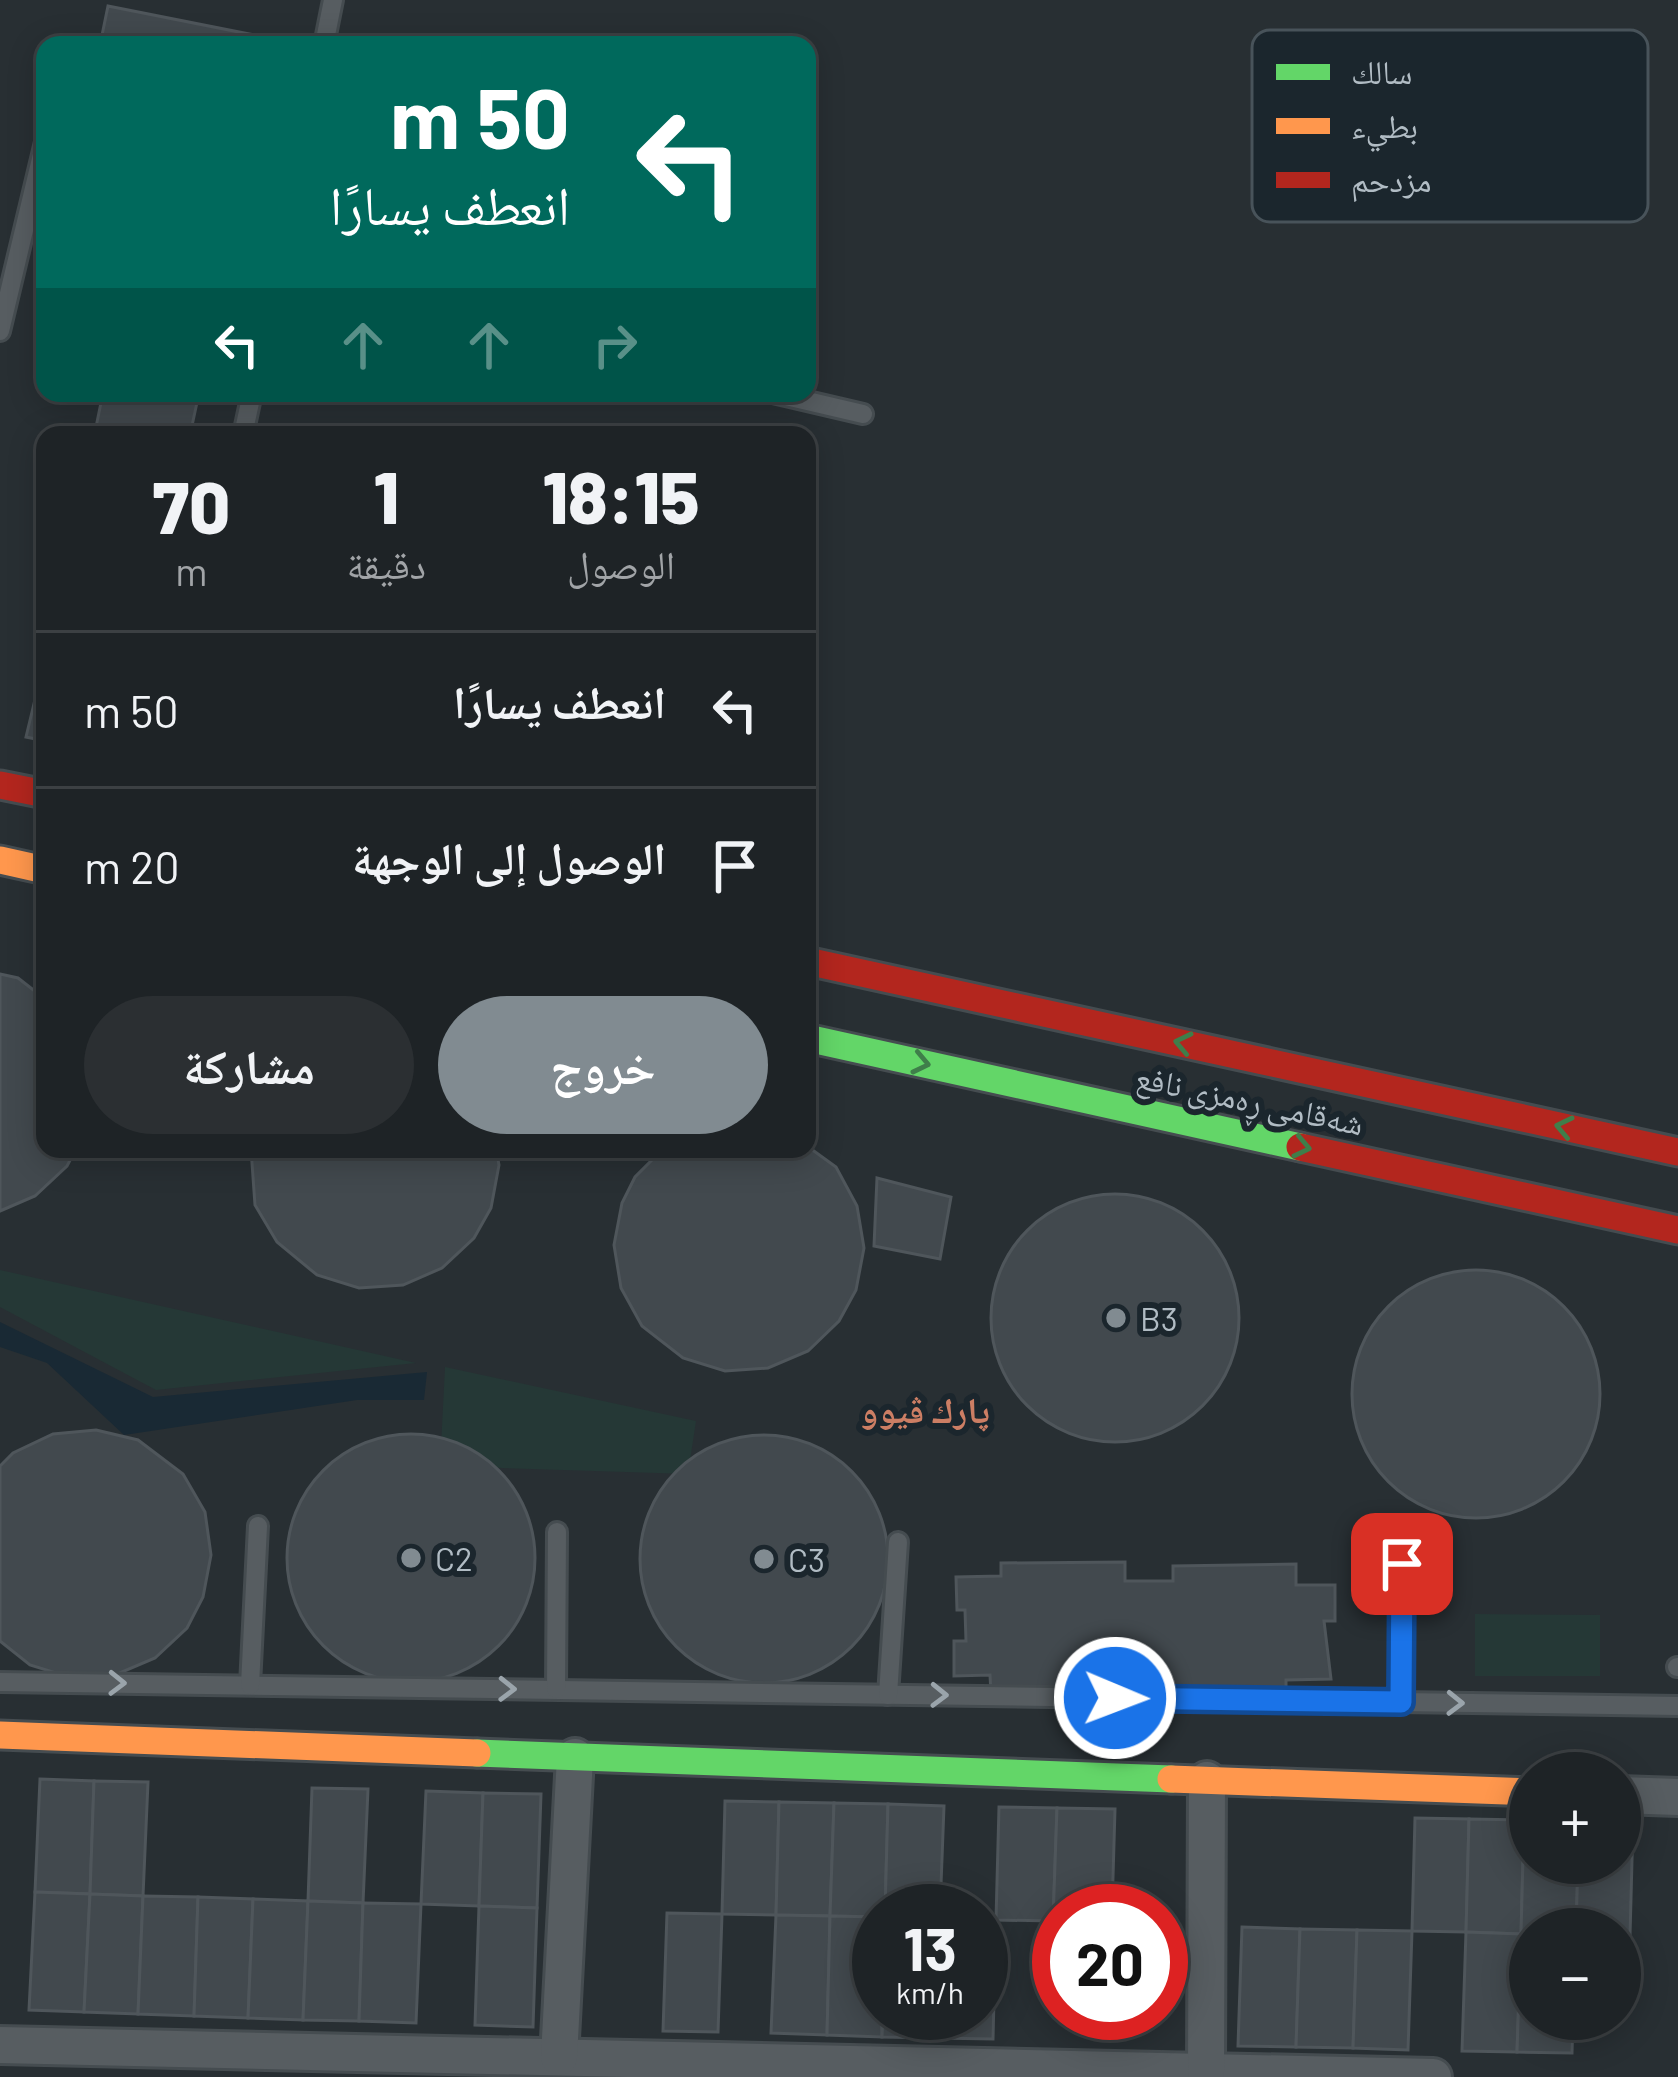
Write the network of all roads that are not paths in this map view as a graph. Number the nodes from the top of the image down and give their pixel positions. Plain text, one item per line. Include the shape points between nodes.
1 (333, 0) edge
2 (326, 36) edge
3 (36, 180) edge
4 (0, 332) edge
5 (812, 402) edge
6 (863, 414) dead end
7 (0, 784) edge
8 (36, 792) edge
9 (0, 860) edge
10 (36, 868) edge
11 (816, 963) edge
12 (816, 1040) edge
13 (1678, 1152) edge
14 (1673, 1228) edge
15 (258, 1526) dead end
16 (557, 1532) dead end
17 (898, 1542) dead end
18 (1402, 1564) dead end
19 (0, 1682) edge
20 (250, 1685) junction
21 (556, 1689) junction
22 (888, 1695) junction
23 (1401, 1702) junction
24 (1678, 1706) edge
25 (0, 1735) edge
26 (575, 1757) junction
27 (1207, 1780) junction
28 (1509, 1791) edge
29 (1641, 1796) edge
30 (1678, 1797) edge
31 (0, 2045) edge
32 (360, 2053) junction
33 (559, 2057) junction
34 (830, 2070) edge
35 (900, 2071) edge
36 (1206, 2072) junction
37 (1351, 2076) edge
38 (327, 2077) edge
39 (1433, 2077) edge

1 - 2 lane
3 - 4 lane
5 - 6 lane
7 - 8 main road
9 - 10 main road
13 -> 11 main road, شەقامی ڕەمزی نافع
12 -> 14 main road, شەقامی ڕەمزی نافع
15 - 20 lane
16 - 21 lane
17 - 22 lane
18 - 23 lane
19 -> 20 lane
20 -> 21 lane
21 - 22 lane
22 -> 23 lane
23 -> 24 lane
25 - 26 main road
26 - 27 main road
26 - 33 street
27 - 28 main road
27 - 36 street
29 - 30 street
31 - 32 street
32 - 33 street
32 - 38 street
33 - 34 street
34 - 35 street
35 - 36 street
36 - 37 street
37 - 39 street

